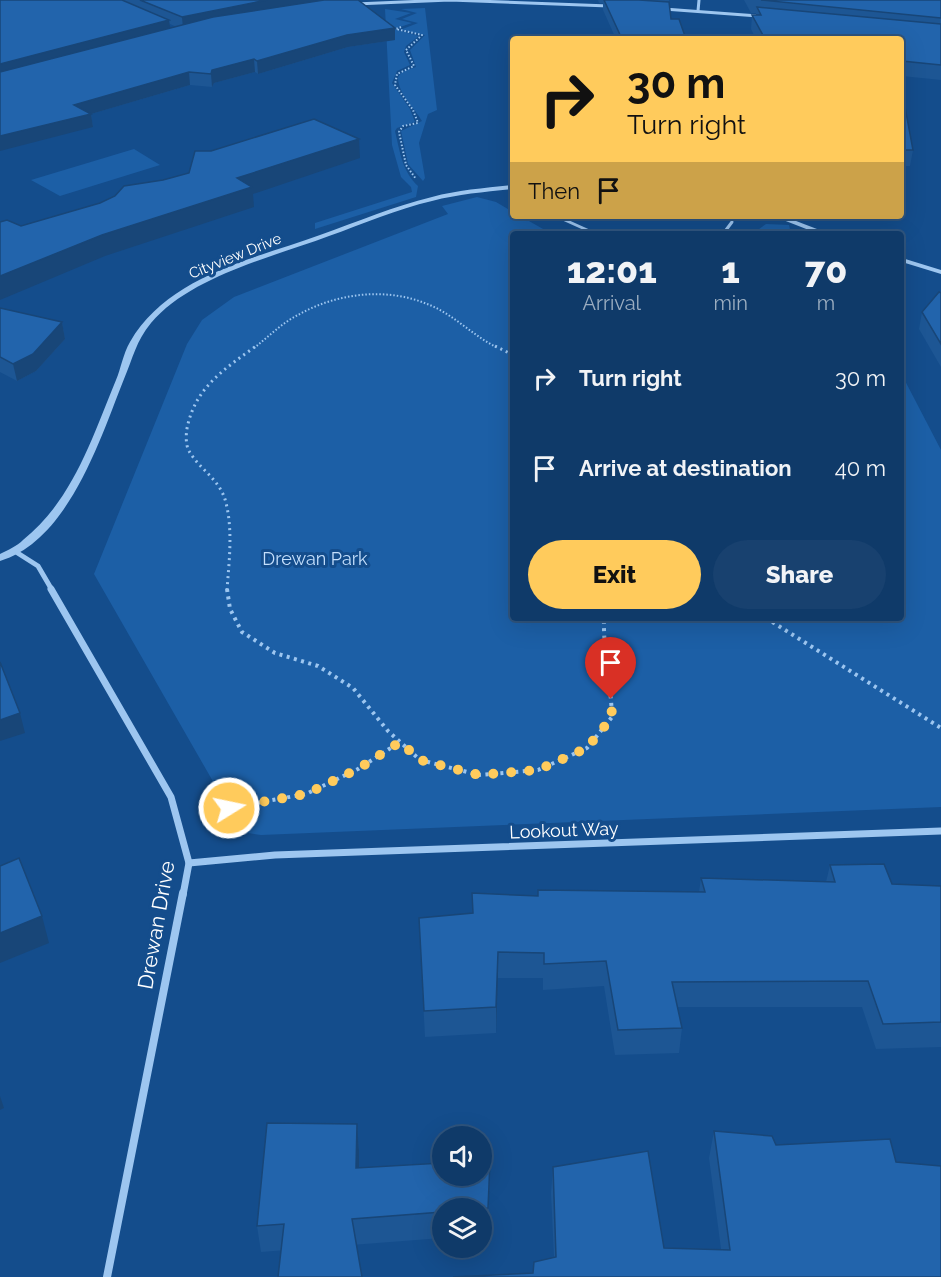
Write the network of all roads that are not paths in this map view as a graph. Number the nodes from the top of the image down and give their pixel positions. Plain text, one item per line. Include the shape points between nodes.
1 (699, 0) edge
2 (346, 5) edge
3 (620, 7) edge
4 (653, 9) edge
5 (698, 11) junction
6 (764, 16) edge
7 (510, 187) edge
8 (563, 219) edge
9 (784, 219) edge
10 (732, 222) dead end
11 (589, 231) edge
12 (725, 231) edge
13 (817, 231) edge
14 (904, 261) edge
15 (941, 272) edge
16 (16, 552) junction
17 (0, 558) edge
18 (941, 831) edge
19 (189, 863) junction
20 (107, 1277) edge

1 - 5 street
2 - 3 street via 450,0
4 - 5 street
5 - 6 street
7 - 16 street, Cityview Drive via 425,201 184,292 154,315 134,341 75,487 54,516
8 - 11 lane
9 - 13 street
10 - 12 lane
14 - 15 street
16 - 17 street, Cityview Drive
16 - 19 street, Drewan Drive via 38,566 171,797
18 - 19 street, Lookout Way via 275,855
19 - 20 street, Drewan Drive

